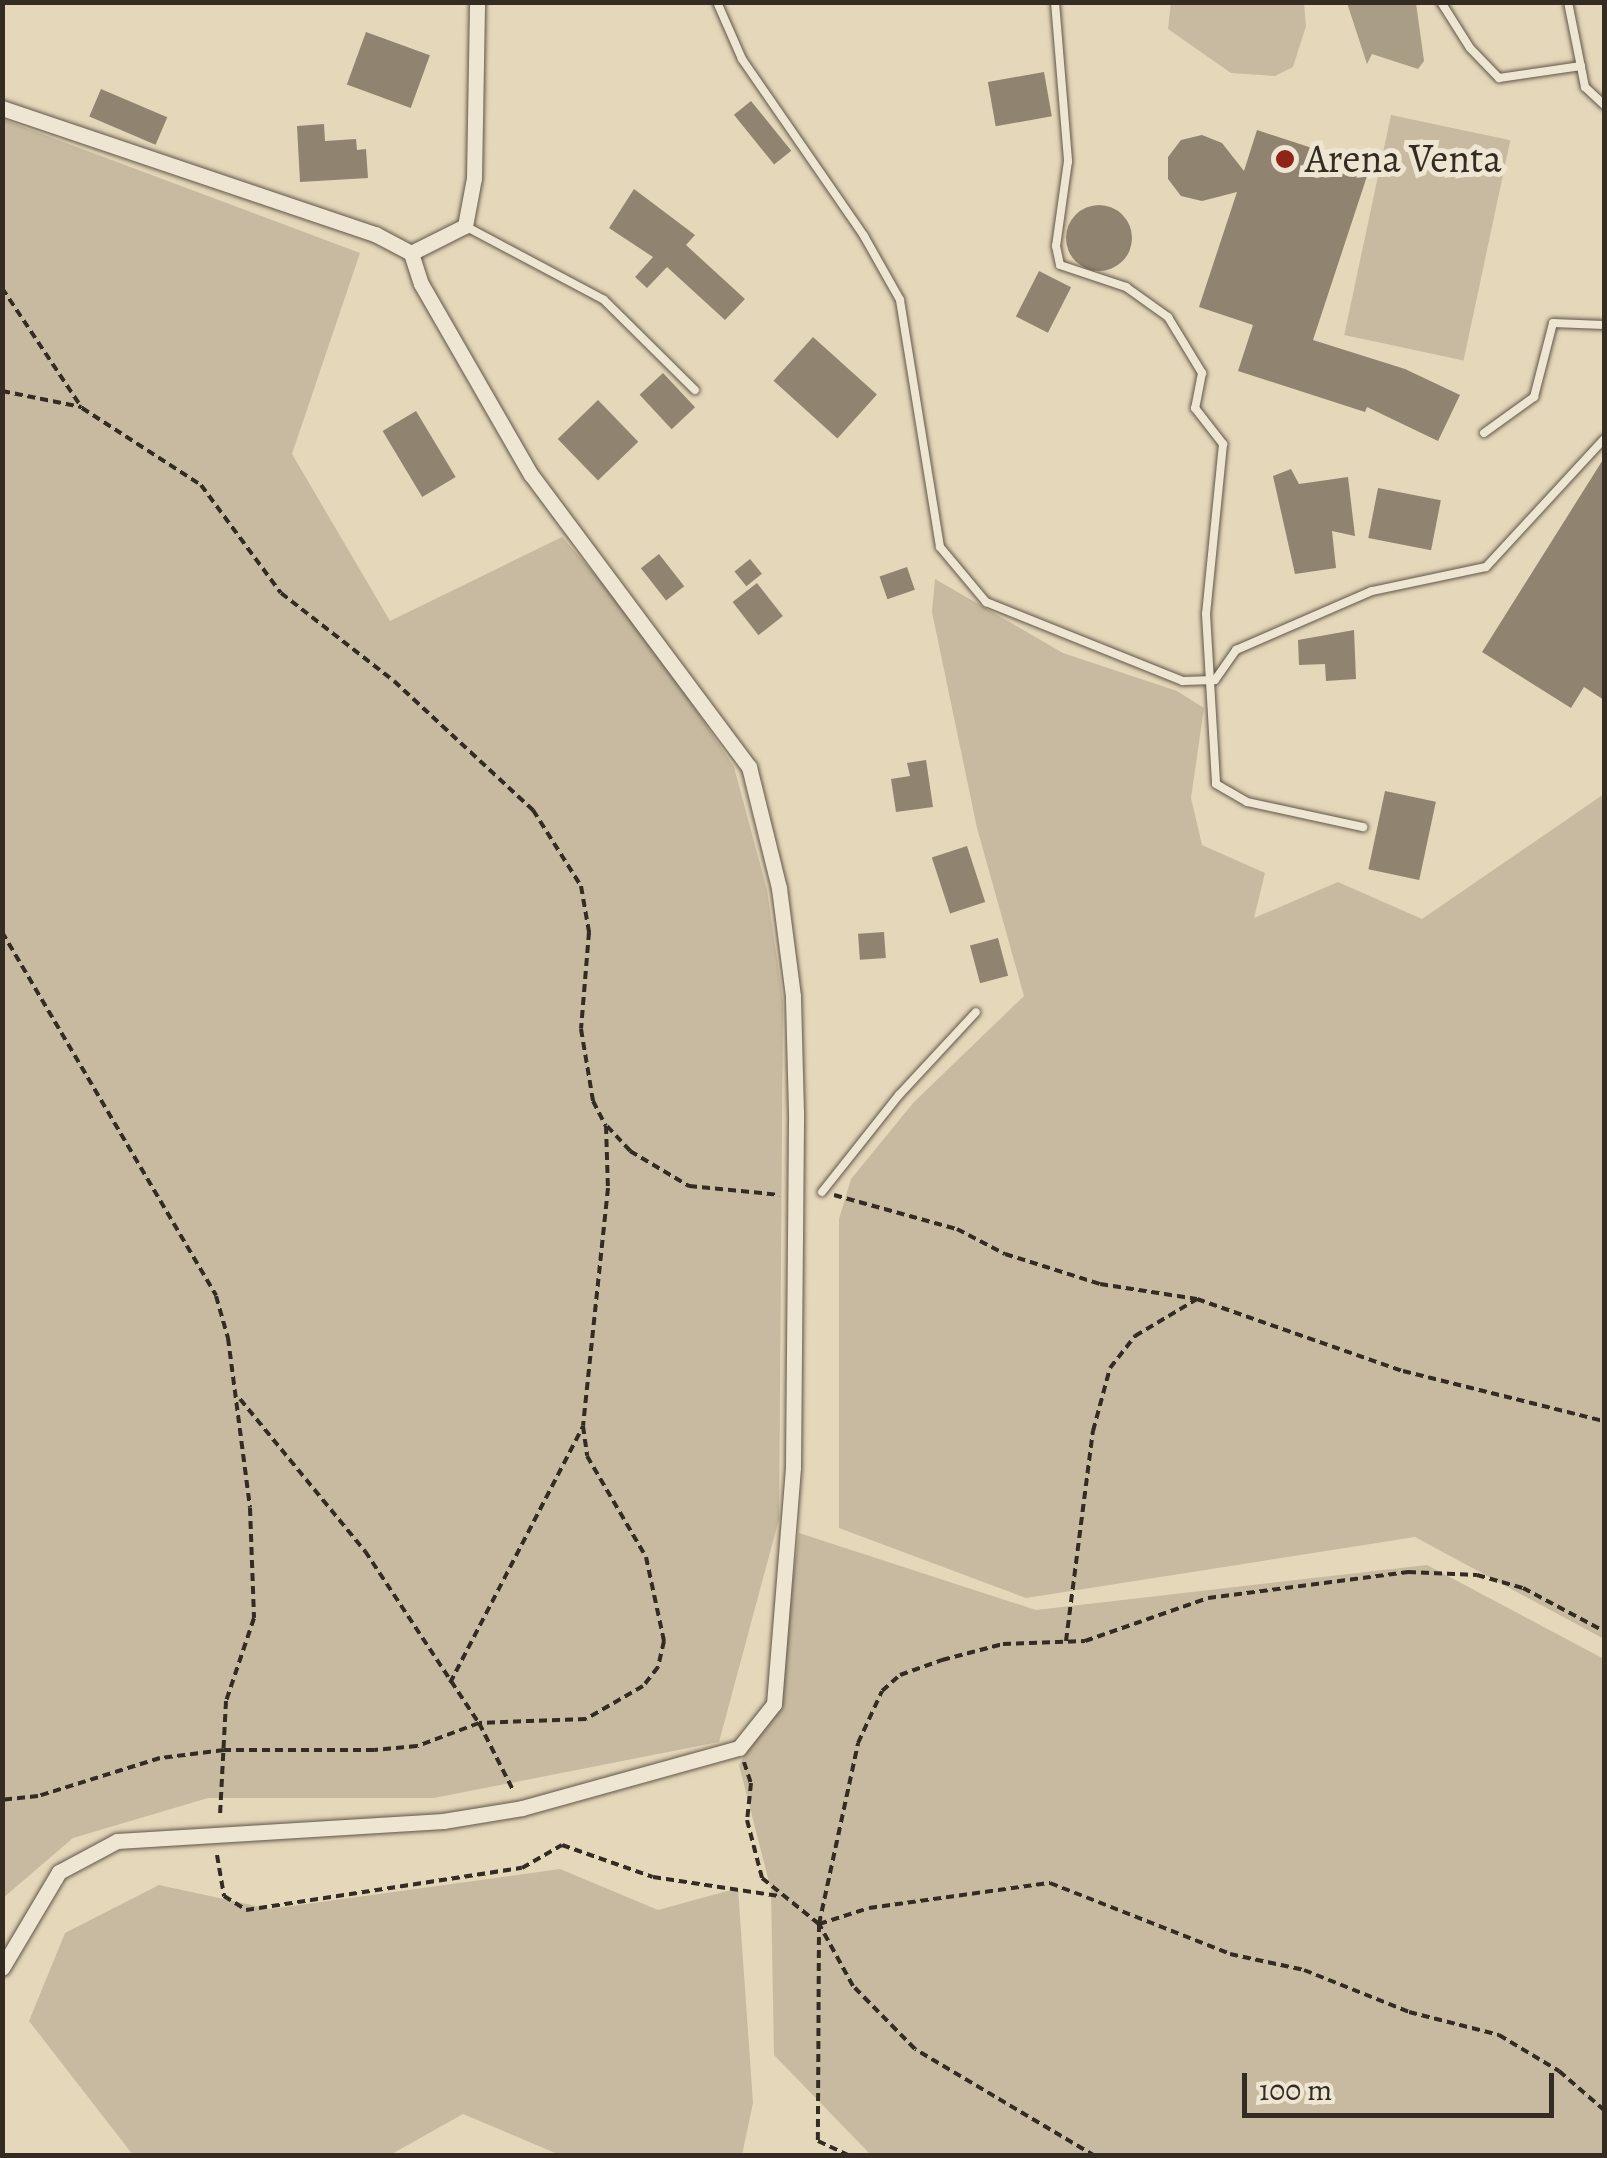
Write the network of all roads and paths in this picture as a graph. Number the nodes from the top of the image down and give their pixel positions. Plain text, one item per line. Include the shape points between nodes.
1 (477, 2) edge
2 (716, 2) edge
3 (1055, 2) edge
4 (1441, 2) edge
5 (1568, 2) edge
6 (1581, 66) junction
7 (1604, 106) edge
8 (2, 108) edge
9 (466, 226) junction
10 (411, 252) junction
11 (2, 288) edge
12 (1604, 324) edge
13 (695, 390) dead end
14 (2, 391) edge
15 (82, 408) junction
16 (1484, 433) dead end
17 (1604, 439) edge
18 (1215, 680) junction
19 (1364, 826) dead end
20 (2, 932) edge
21 (976, 1012) dead end
22 (606, 1126) junction
23 (822, 1192) joint
24 (792, 1194) junction
25 (1197, 1299) junction
26 (240, 1400) junction
27 (1604, 1421) edge
28 (583, 1426) junction
29 (1604, 1631) edge
30 (1066, 1642) junction
31 (450, 1682) junction
32 (479, 1723) junction
33 (739, 1748) junction
34 (224, 1750) junction
35 (2, 1800) edge
36 (522, 1808) junction
37 (218, 1833) junction
38 (778, 1896) junction
39 (819, 1924) junction
40 (2, 1968) edge
41 (1604, 2110) edge
42 (850, 2156) edge
43 (1096, 2156) edge

1 - 9 street via 474,178
2 - 18 lane via 742,59 900,300 940,547 960,577 986,602 1033,624 1183,681
3 - 18 lane via 1068,161 1056,246 1060,265 1126,287 1168,317 1202,373 1195,408 1223,444 1206,614
4 - 6 lane via 1499,78
5 - 6 lane
6 - 7 lane via 1585,87
8 - 10 street via 375,234
9 - 10 street
9 - 13 lane via 604,300
10 - 24 street via 421,284 531,475 749,767 780,888 793,996
11 - 15 path
12 - 16 lane via 1553,324 1534,397
14 - 15 path
15 - 22 path via 200,485 281,594 437,719 557,840 581,886 589,932 581,1030 594,1101
17 - 18 lane via 1486,567 1372,591 1236,650
18 - 19 lane via 1216,784 1247,802
20 - 26 path via 216,1296
21 - 23 lane via 898,1095
22 - 24 path via 630,1150 689,1186 725,1194
22 - 28 path via 608,1188
23 - 25 path via 958,1229 1005,1254 1100,1284
24 - 33 street via 794,1467 784,1647 774,1704
25 - 27 path via 1403,1371
25 - 30 path via 1135,1336 1110,1368 1093,1431
26 - 31 path via 365,1551
26 - 34 path via 254,1618 226,1701
28 - 31 path
28 - 32 path via 587,1456 634,1530 658,1596 664,1641 658,1668 620,1703 586,1719
29 - 30 path via 1523,1588 1477,1575 1408,1572 1208,1598
30 - 39 path via 1003,1644 900,1675 882,1690 858,1744
31 - 32 path
32 - 34 path via 388,1748
32 - 36 path
33 - 36 street
33 - 38 path via 752,1783 751,1844 762,1878
34 - 35 path via 160,1758 38,1796
34 - 37 path
36 - 37 street via 443,1821
37 - 38 path via 224,1896 246,1910 522,1868 562,1845 653,1877
37 - 40 street via 118,1841 59,1872
38 - 39 path
39 - 41 path via 869,1908 1050,1883 1230,1954 1304,1970 1409,2012 1498,2035 1559,2070
39 - 42 path via 818,2141
39 - 43 path via 853,1986 915,2048

